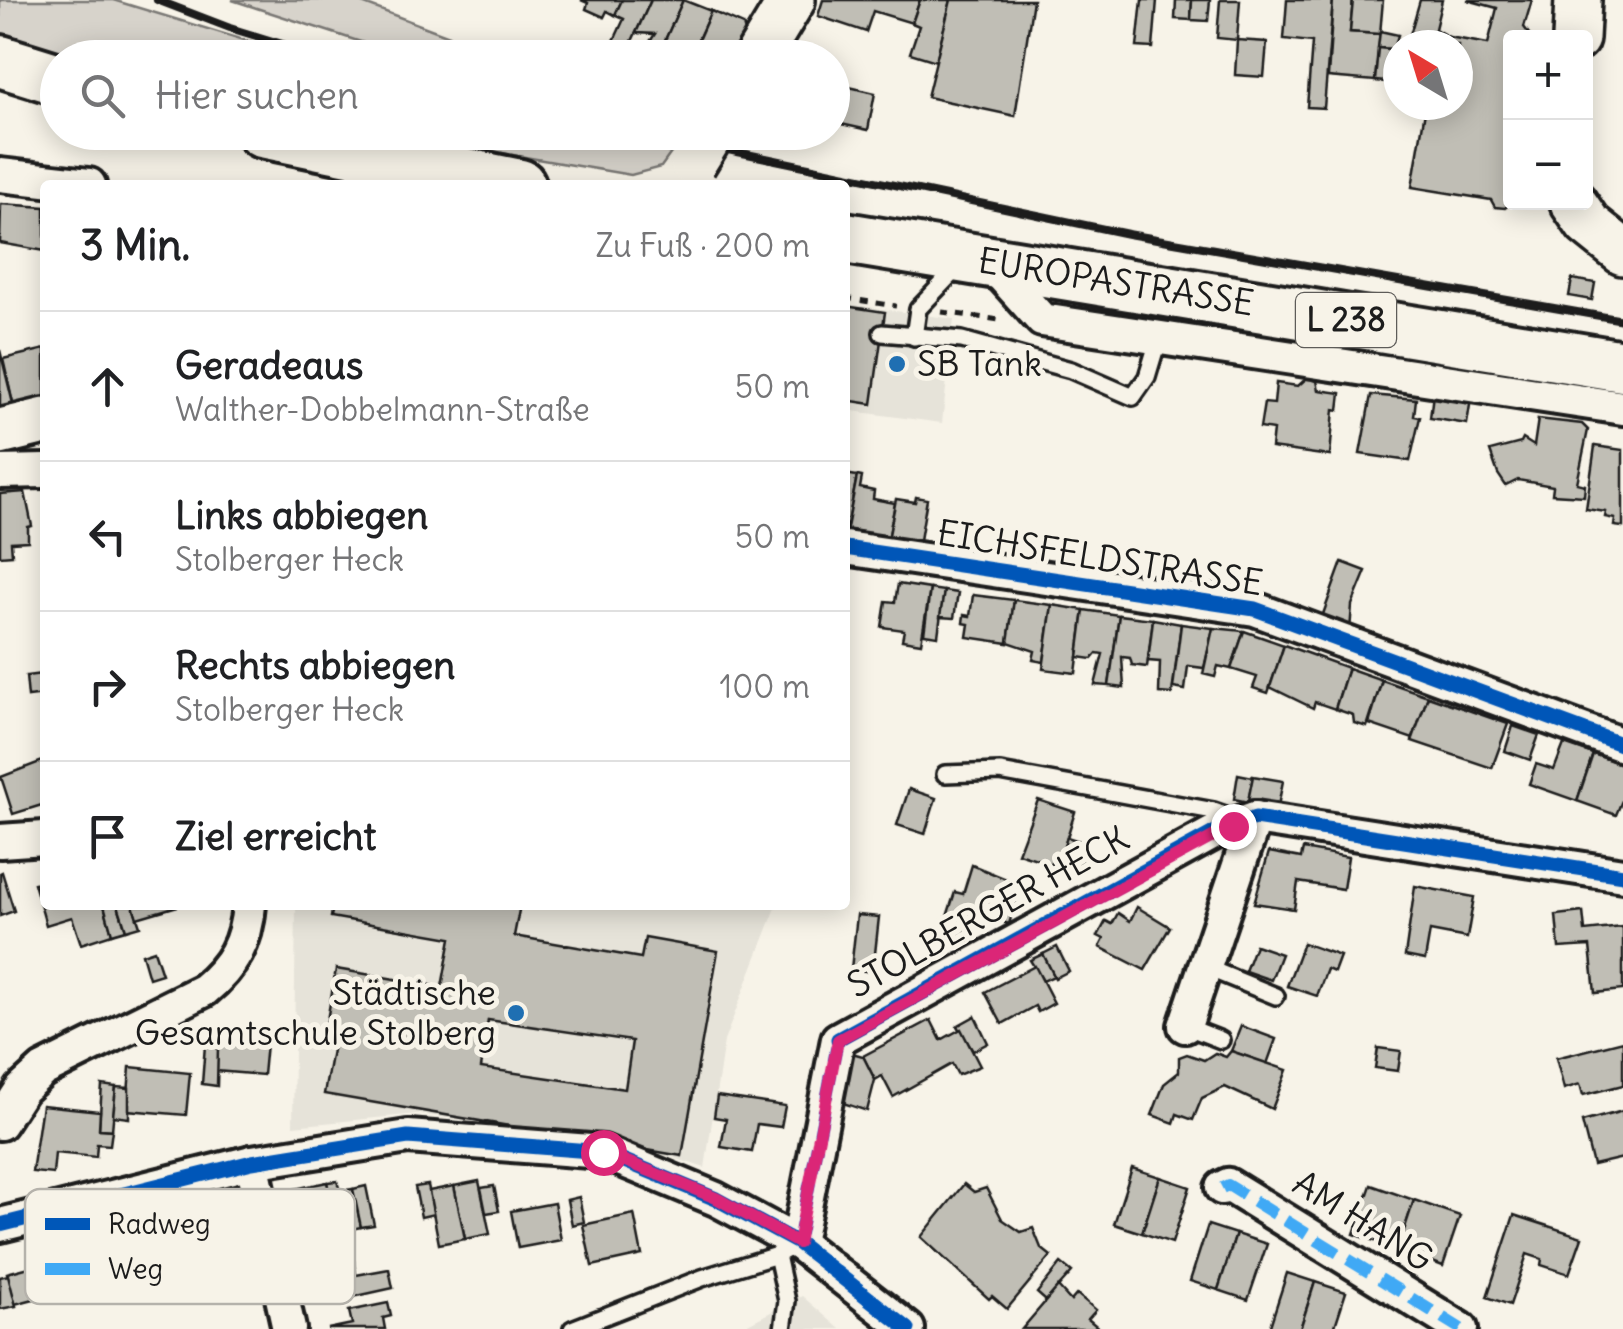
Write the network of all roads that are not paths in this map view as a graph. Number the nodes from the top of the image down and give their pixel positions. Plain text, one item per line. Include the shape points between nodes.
1 (1578, 0) edge
2 (790, 1) edge
3 (1576, 30) edge
4 (767, 40) edge
5 (0, 61) edge
6 (40, 73) edge
7 (316, 150) edge
8 (383, 172) edge
9 (0, 175) edge
10 (44, 180) edge
11 (467, 180) edge
12 (1578, 210) edge
13 (850, 239) edge
14 (1623, 252) edge
15 (979, 259) junction
16 (882, 333) dead end
17 (1159, 337) junction
18 (914, 338) junction
19 (1623, 366) edge
20 (1623, 408) edge
21 (40, 422) edge
22 (0, 432) edge
23 (40, 471) edge
24 (0, 472) edge
25 (850, 549) edge
26 (1623, 745) edge
27 (945, 774) dead end
28 (1244, 822) junction
29 (40, 838) edge
30 (0, 840) edge
31 (1623, 875) edge
32 (249, 910) edge
33 (1205, 968) junction
34 (1276, 996) dead end
35 (1185, 1026) joint
36 (1221, 1040) dead end
37 (0, 1123) edge
38 (252, 1162) junction
39 (1222, 1188) dead end
40 (144, 1189) edge
41 (258, 1189) edge
42 (25, 1219) edge
43 (0, 1225) edge
44 (788, 1249) junction
45 (283, 1304) edge
46 (289, 1329) edge
47 (572, 1329) edge
48 (783, 1329) edge
49 (908, 1329) edge
50 (1462, 1329) edge

1 - 3 street
2 - 4 street
5 - 6 main road
7 - 8 main road
8 - 11 main road
9 - 10 street
12 - 14 street
13 - 15 main road, EUROPASTRASSE / L 238
15 - 17 street via 1042,320
15 - 18 lane via 918,309
15 - 19 main road, EUROPASTRASSE / L 238
16 - 18 lane
17 - 18 lane via 1147,377 1133,396 962,340
17 - 20 street
21 - 22 street
23 - 24 street
25 - 26 street, EICHSFELDSTRASSE via 1255,609
27 - 28 lane via 1000,772
28 - 31 street
28 - 33 street
28 - 44 street, STOLBERGER HECK via 838,1040
29 - 30 street
32 - 37 street via 247,934 224,974 43,1070
33 - 34 lane
33 - 35 street
35 - 36 lane
38 - 40 street
38 - 41 street
38 - 44 street via 408,1137 603,1152 716,1198
39 - 50 street, AM HANG via 1228,1185
42 - 43 street
44 - 47 lane
44 - 48 lane
44 - 49 street
45 - 46 street

